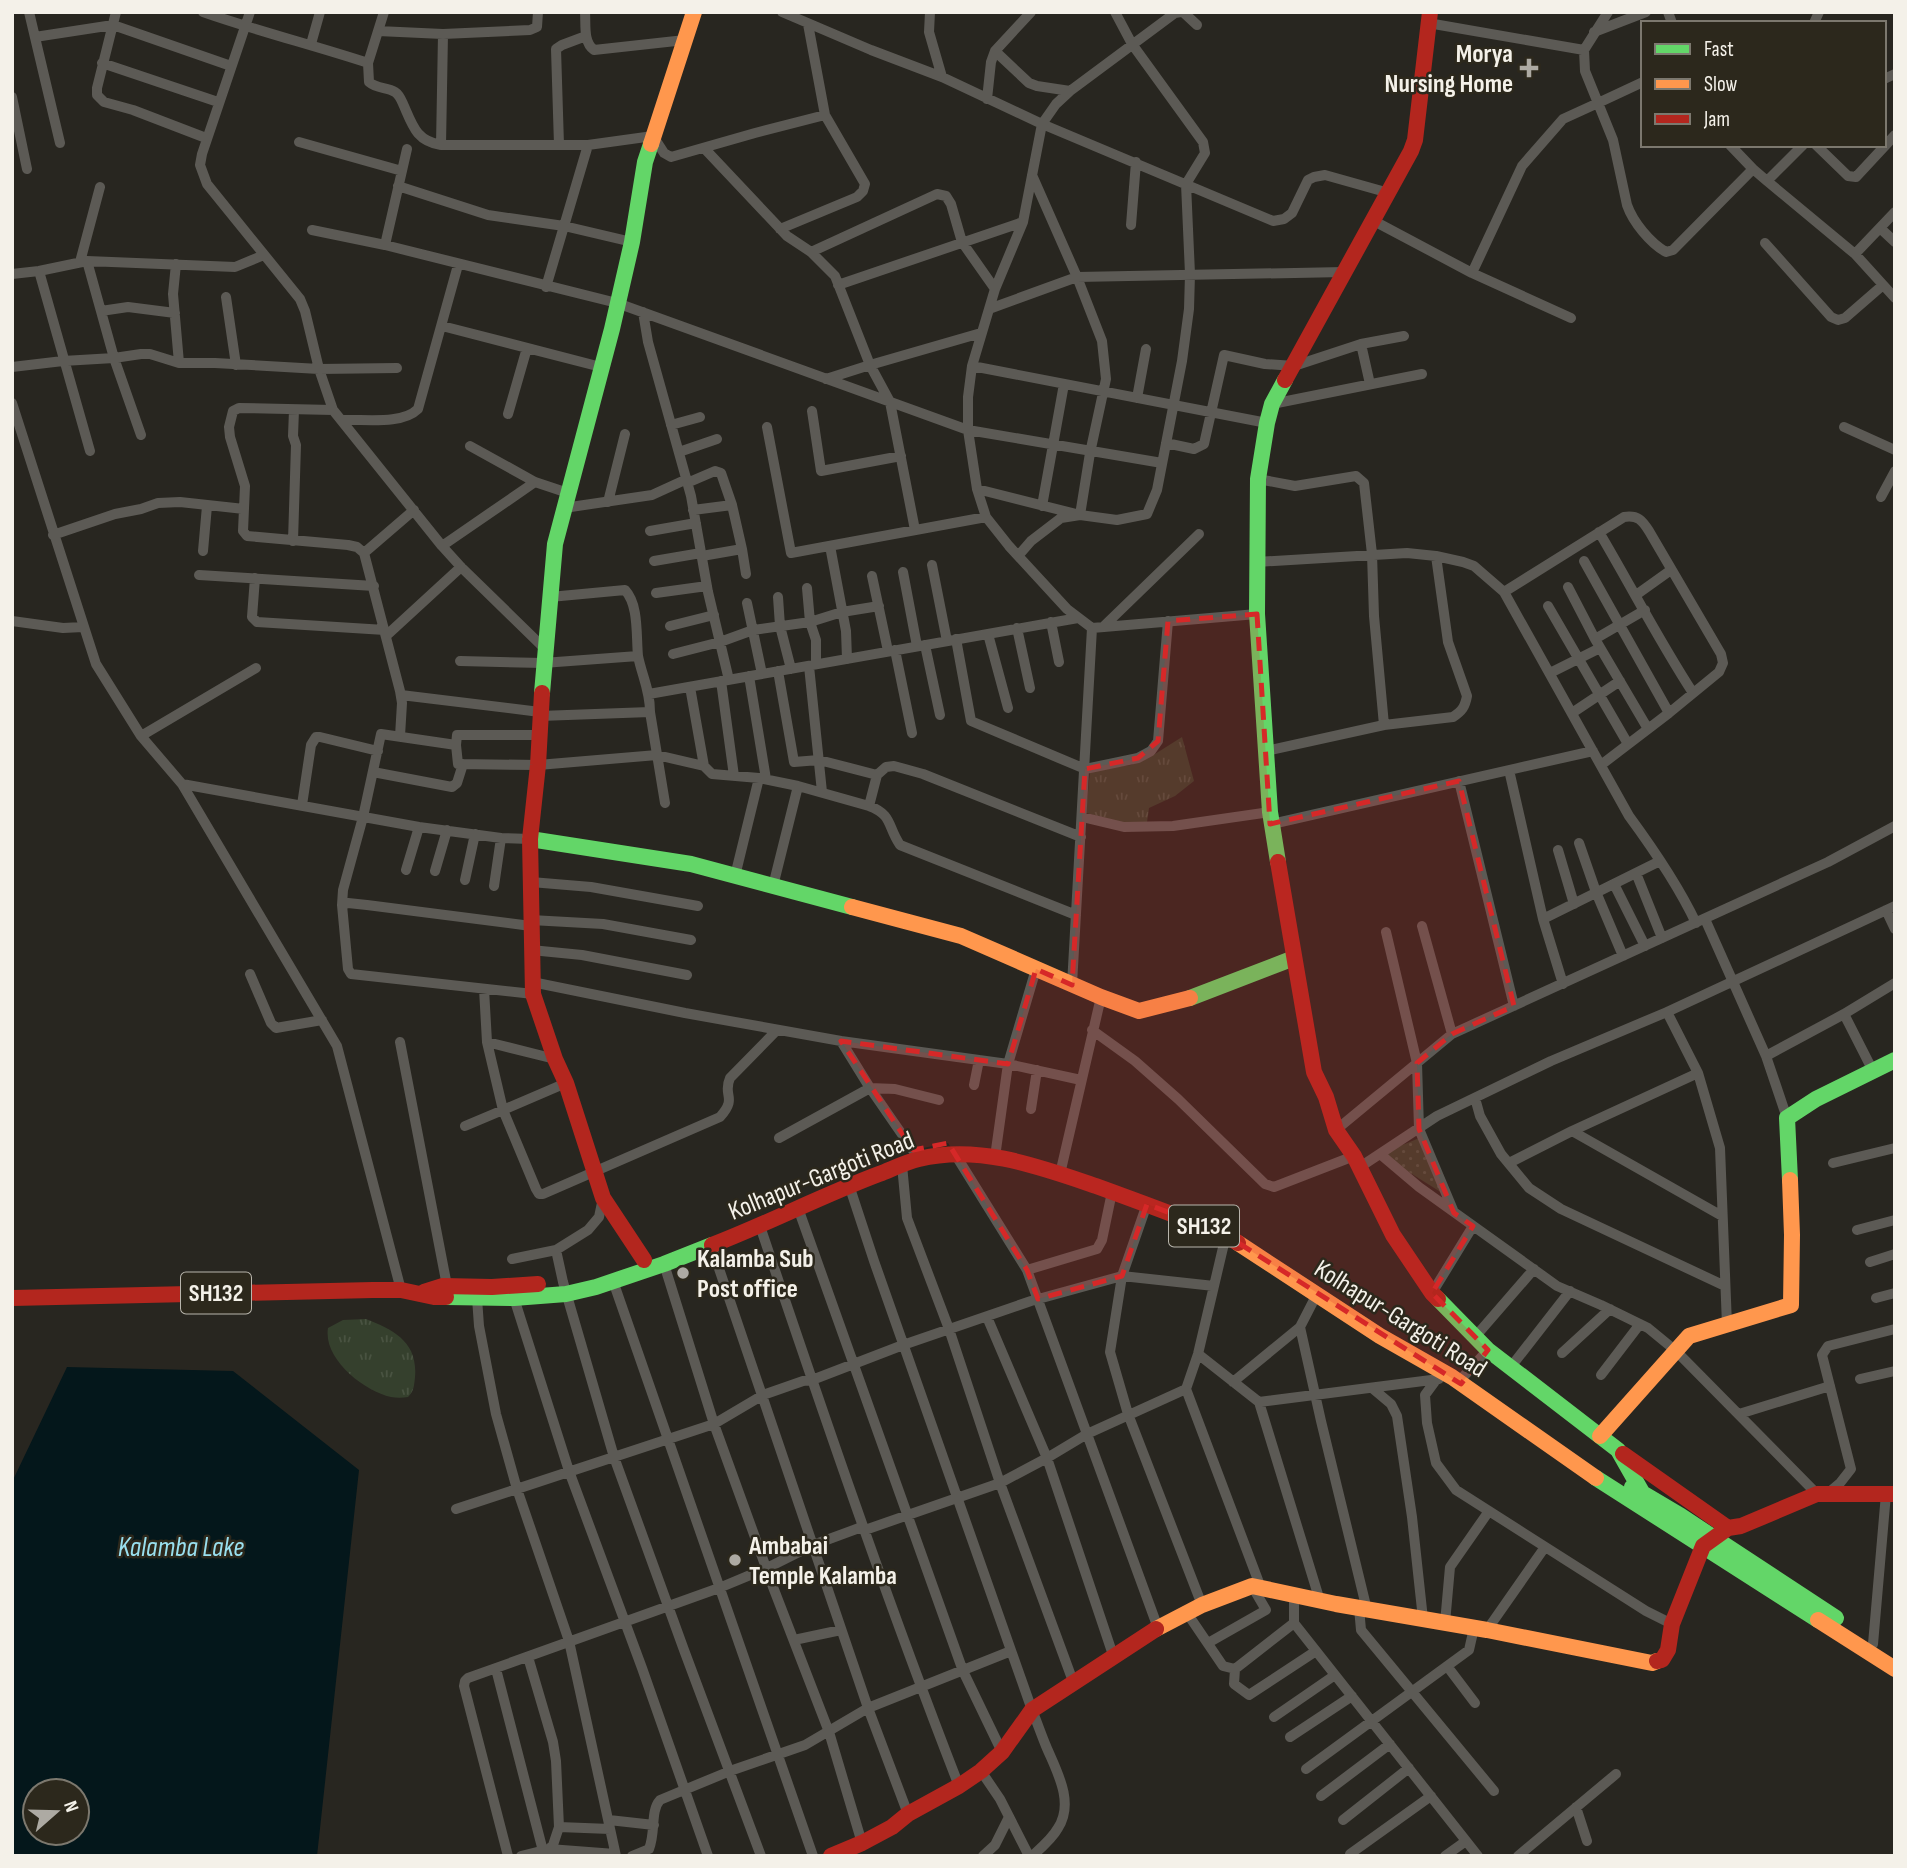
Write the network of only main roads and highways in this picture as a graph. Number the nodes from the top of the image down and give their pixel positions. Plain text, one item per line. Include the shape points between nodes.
1 (694, 12) edge
2 (1429, 18) edge
3 (530, 839) junction
4 (1294, 958) junction
5 (1895, 1060) edge
6 (996, 1152) junction
7 (916, 1154) junction
8 (1061, 1170) junction
9 (644, 1260) junction
10 (565, 1288) junction
11 (448, 1292) junction
12 (12, 1298) edge
13 (1453, 1379) junction
14 (1600, 1436) junction
15 (1618, 1450) junction
16 (1643, 1494) junction
17 (1891, 1494) edge
18 (1728, 1528) junction
19 (1708, 1541) junction
20 (1895, 1659) edge
21 (1895, 1669) edge
22 (854, 1849) edge
23 (831, 1856) edge

1 - 3 main road via 645,162 612,329 555,544
2 - 4 main road via 1411,151 1272,404 1258,479 1257,614 1271,818
3 - 4 main road via 691,864 961,936 1139,1011 1226,985
3 - 9 main road via 533,988 603,1198
4 - 14 main road via 1314,1072 1336,1129 1393,1235 1432,1293 1488,1350
5 - 14 main road via 1787,1118 1791,1305 1689,1336
6 - 7 main road, Kolhapur-Gargoti Road
6 - 7 main road via 955,1143
6 - 8 main road
7 - 9 main road via 841,1177
7 - 10 main road, Kolhapur-Gargoti Road via 902,1165 664,1264 596,1287
8 - 13 main road, Kolhapur-Gargoti Road / SH132 via 1226,1235
8 - 13 main road via 1171,1202 1221,1223
9 - 10 main road
10 - 11 main road via 479,1287
10 - 11 main road, Kolhapur-Gargoti Road via 514,1298
11 - 12 main road, SH132 via 434,1286 421,1293
13 - 16 main road
13 - 19 main road, Kolhapur-Gargoti Road / SH132 via 1599,1480
14 - 15 main road
15 - 16 main road
15 - 18 main road
16 - 19 main road
17 - 18 main road via 1822,1494
18 - 19 main road
19 - 20 main road
19 - 21 main road, Kolhapur-Gargoti Road / SH132
19 - 22 main road via 1672,1624 1666,1655 1652,1663 1256,1587 1194,1609 1032,1710 1002,1752 981,1771
22 - 23 main road

